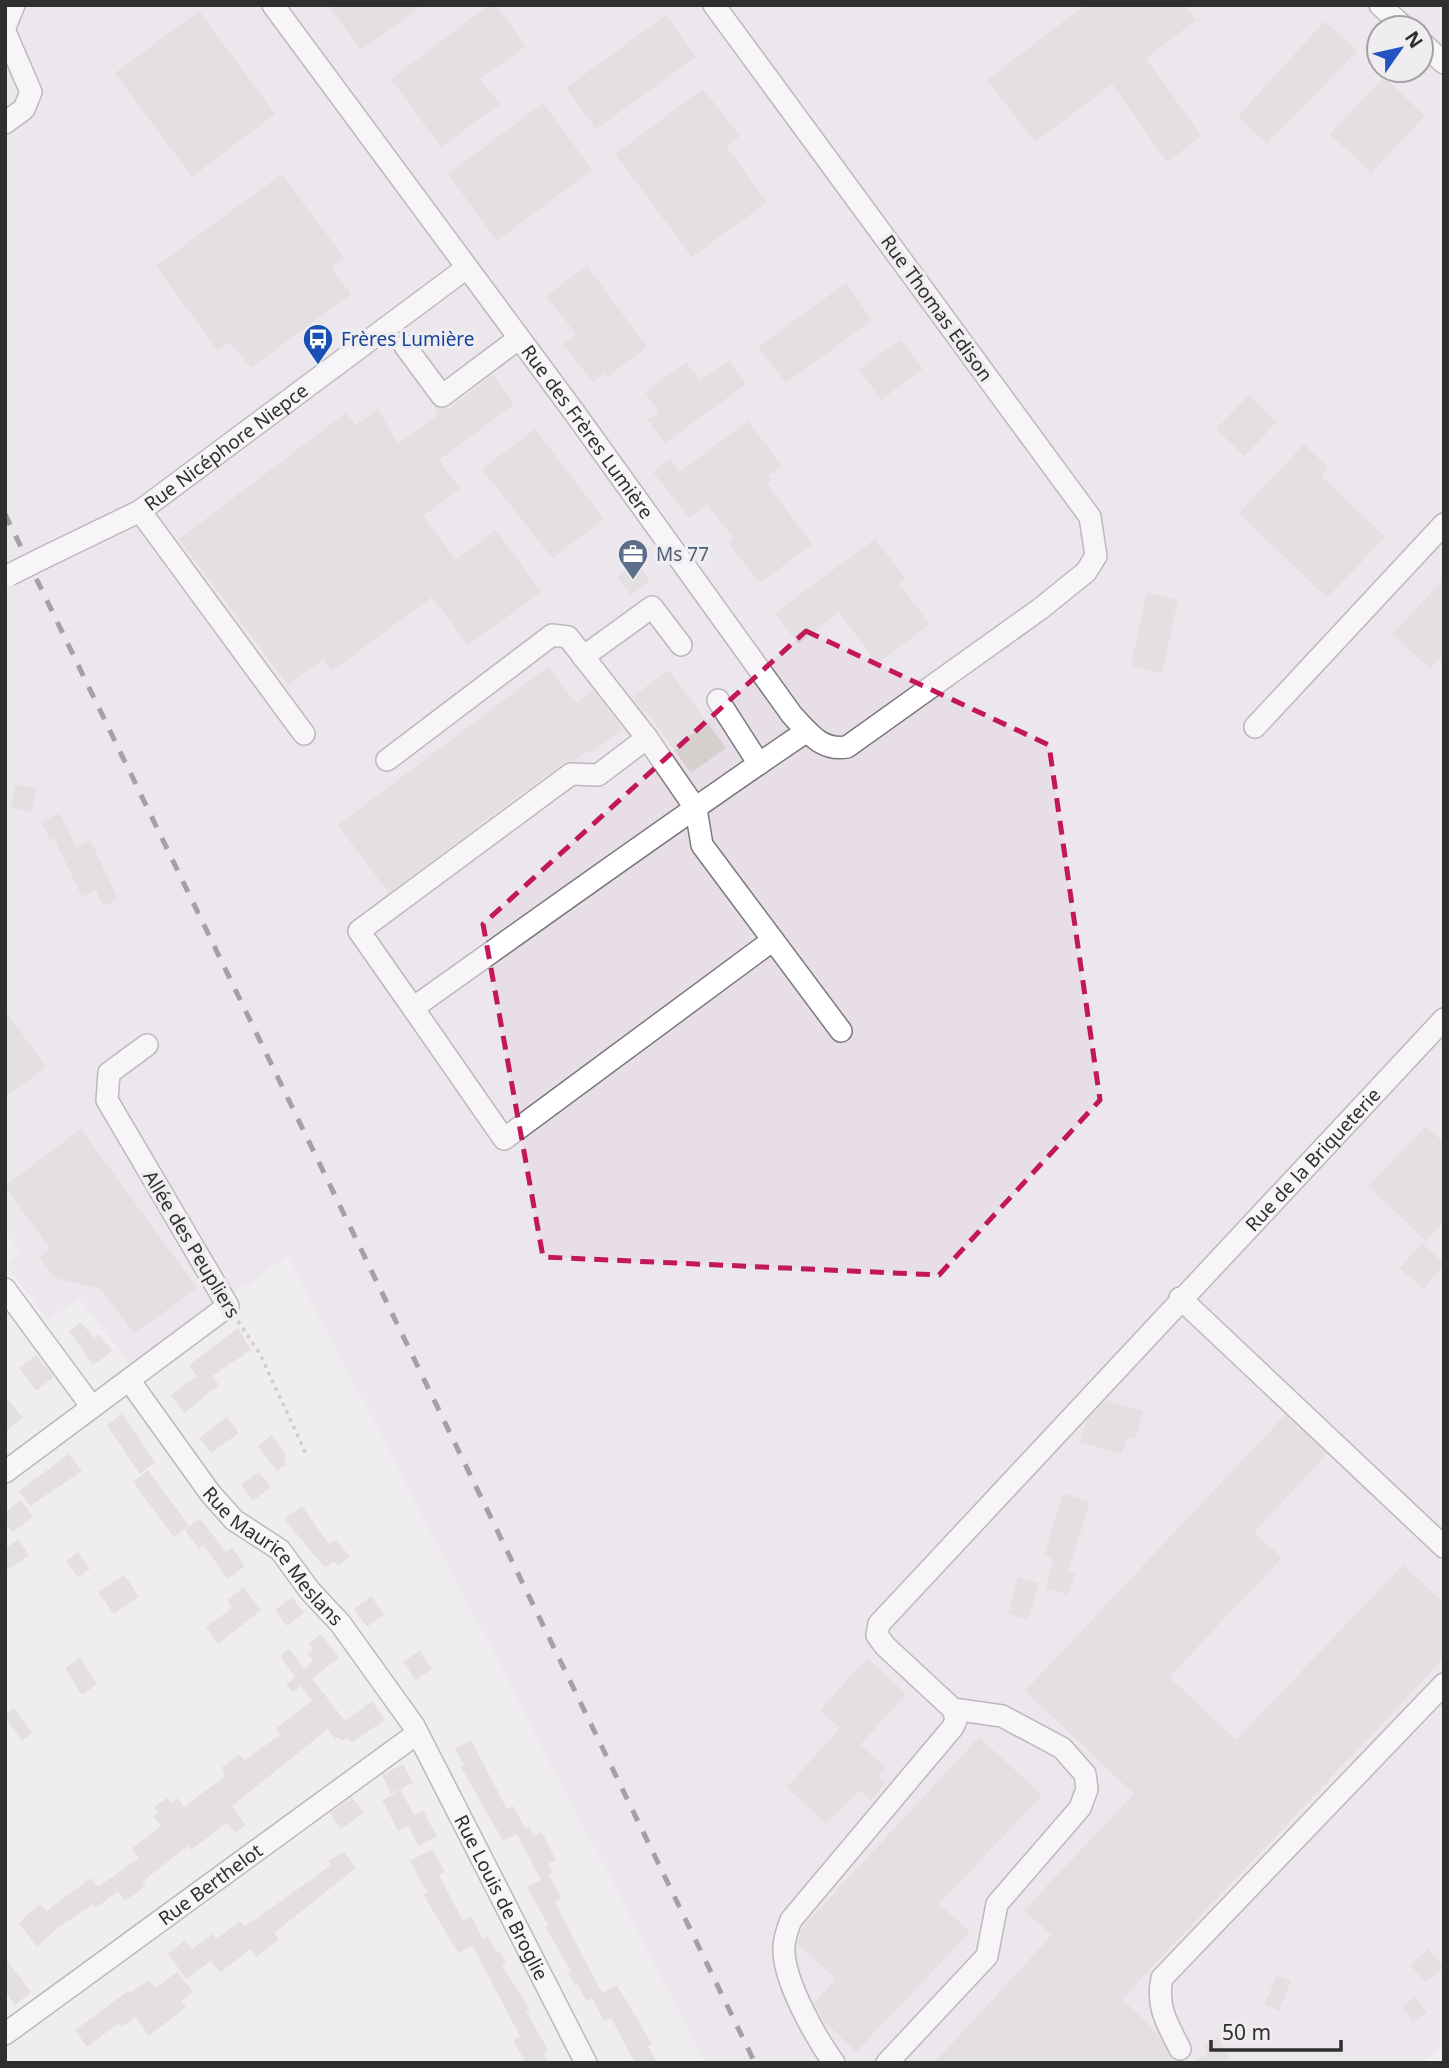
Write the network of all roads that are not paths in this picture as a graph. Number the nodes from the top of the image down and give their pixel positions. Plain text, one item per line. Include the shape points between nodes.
1 (14, 5) edge
2 (273, 5) edge
3 (713, 5) edge
4 (5, 29) edge
5 (5, 123) edge
6 (466, 269) junction
7 (518, 339) junction
8 (405, 346) dead end
9 (140, 511) junction
10 (1444, 524) edge
11 (7, 576) edge
12 (1040, 609) joint
13 (681, 645) dead end
14 (583, 657) junction
15 (718, 701) dead end
16 (1255, 727) dead end
17 (807, 731) junction
18 (304, 734) dead end
19 (647, 738) junction
20 (387, 760) dead end
21 (759, 764) junction
22 (696, 809) junction
23 (774, 940) junction
24 (413, 1008) junction
25 (1444, 1019) edge
26 (841, 1031) dead end
27 (147, 1045) dead end
28 (5, 1289) edge
29 (1180, 1297) junction
30 (129, 1380) junction
31 (92, 1408) junction
32 (5, 1472) edge
33 (1444, 1547) edge
34 (1444, 1684) edge
35 (953, 1709) junction
36 (415, 1735) junction
37 (5, 2034) edge
38 (1180, 2049) dead end
39 (586, 2063) edge
40 (834, 2063) edge
41 (887, 2063) edge

1 - 4 street
2 - 6 street, Rue des Frères Lumière
3 - 12 street, Rue Thomas Edison via 1090,517 1096,556 1086,572
4 - 5 street via 31,92 24,109
6 - 7 street, Rue des Frères Lumière
6 - 9 street, Rue Nicéphore Niepce
7 - 8 street via 442,396
7 - 17 street, Rue des Frères Lumière
9 - 11 street, Rue Nicéphore Niepce, bridge
9 - 18 street
10 - 16 street
12 - 17 street, Rue des Frères Lumière via 847,747 835,749 818,743
13 - 14 street via 652,607
14 - 19 street
14 - 20 street via 568,637 552,635
15 - 21 street
17 - 21 street
19 - 22 street
19 - 24 street via 598,775 571,774 359,931
21 - 22 street
22 - 23 street via 702,845
22 - 24 street
23 - 24 street via 504,1139
23 - 26 street
25 - 29 street, Rue de la Briqueterie
27 - 30 street, Allée des Peupliers via 109,1073 107,1100 228,1306
28 - 31 street
29 - 33 street
29 - 35 street, Rue de la Briqueterie via 879,1624 877,1635 885,1646
30 - 31 street
30 - 36 street, Rue Maurice Meslans via 210,1493 234,1520 280,1550 340,1623 382,1678 414,1726
31 - 32 street
34 - 38 street via 1162,1978 1161,2012
35 - 40 street via 953,1727 790,1920 784,1953 787,1968 808,2020
35 - 41 street via 1002,1716 1062,1748 1085,1774 1087,1789 1080,1808 997,1904 987,1956
36 - 37 street, Rue Berthelot
36 - 39 street, Rue Louis de Broglie

